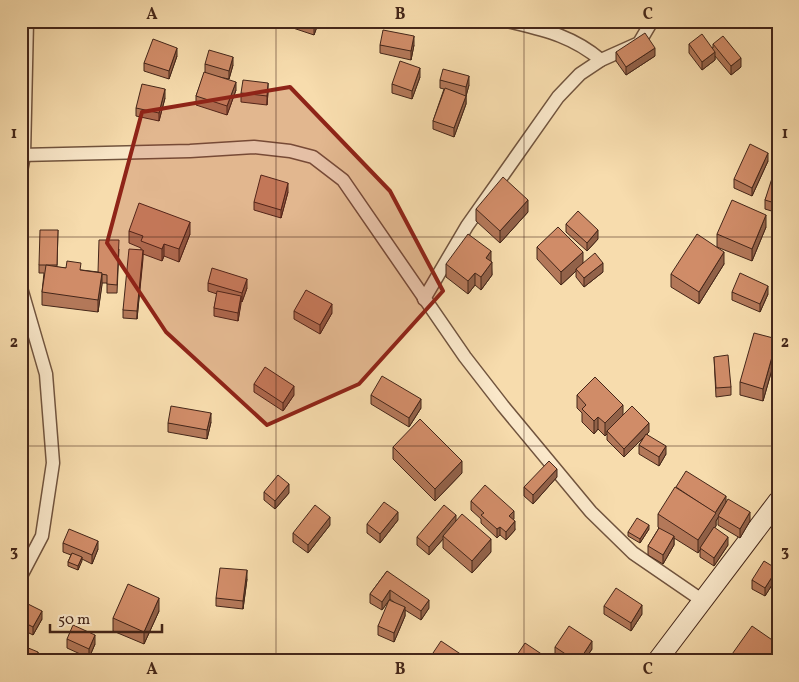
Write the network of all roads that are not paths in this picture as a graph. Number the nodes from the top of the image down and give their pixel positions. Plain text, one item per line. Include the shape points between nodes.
1 (27, 21) edge
2 (507, 21) edge
3 (652, 21) edge
4 (601, 60) junction
5 (23, 155) edge
6 (21, 171) edge
7 (21, 288) edge
8 (424, 299) junction
9 (778, 501) edge
10 (21, 576) edge
11 (703, 601) junction
12 (657, 661) edge

1 - 5 street
2 - 4 street via 562,35
3 - 4 street via 639,43
4 - 8 street via 580,74 558,98 467,226
5 - 6 street
5 - 8 street via 254,147 313,157 342,180
7 - 10 street via 46,374 53,463 42,536
8 - 11 street via 502,406 591,512 633,553
9 - 11 main road
11 - 12 main road

